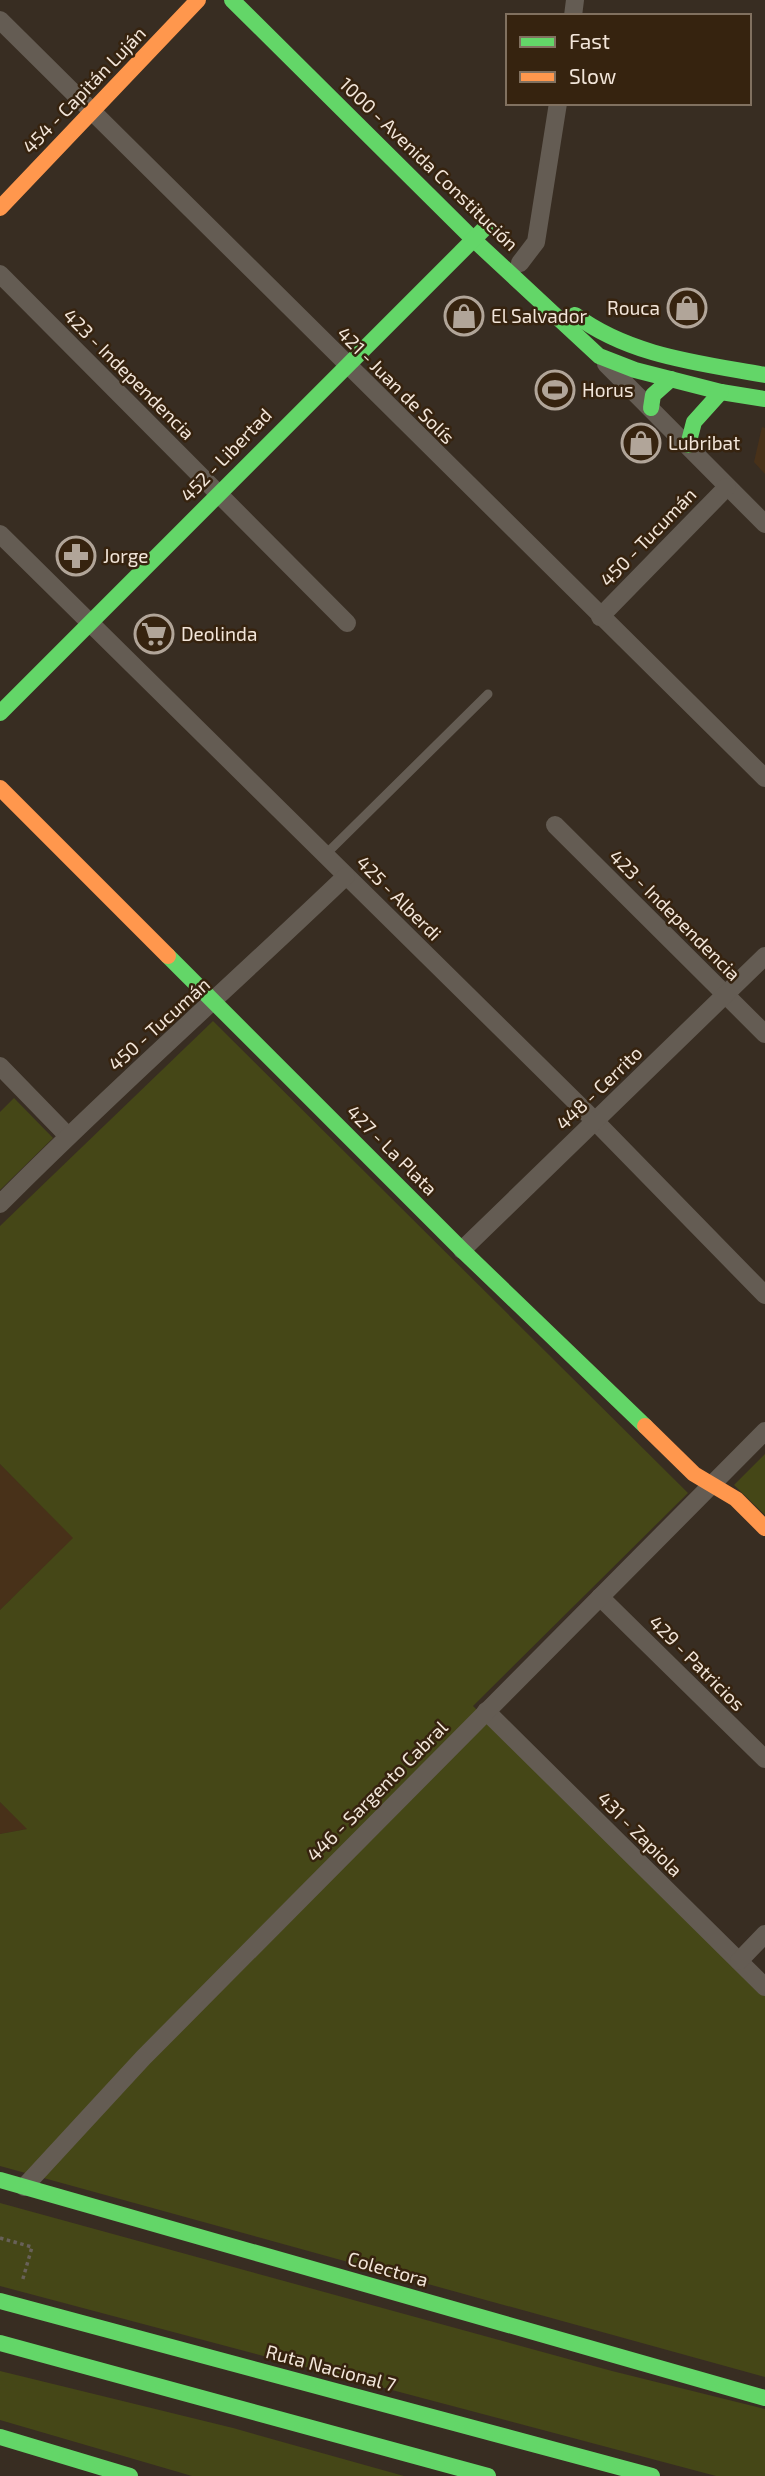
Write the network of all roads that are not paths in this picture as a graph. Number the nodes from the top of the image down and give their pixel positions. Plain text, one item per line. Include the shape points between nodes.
1 (198, 0) edge
2 (232, 0) edge
3 (0, 20) edge
4 (558, 105) edge
5 (93, 113) junction
6 (371, 114) dead end
7 (0, 208) edge
8 (479, 233) junction
9 (520, 263) junction
10 (0, 274) edge
11 (599, 356) junction
12 (345, 365) junction
13 (765, 374) edge
14 (671, 379) junction
15 (720, 391) junction
16 (765, 398) edge
17 (651, 408) junction
18 (688, 445) junction
19 (727, 487) junction
20 (218, 494) junction
21 (765, 524) edge
22 (0, 534) edge
23 (600, 617) junction
24 (347, 623) dead end
25 (91, 625) junction
26 (488, 695) dead end
27 (0, 713) edge
28 (765, 778) edge
29 (0, 788) edge
30 (555, 825) dead end
31 (325, 855) junction
32 (346, 876) junction
33 (765, 956) edge
34 (726, 995) junction
35 (216, 1001) junction
36 (765, 1034) edge
37 (0, 1066) edge
38 (595, 1121) junction
39 (68, 1136) junction
40 (0, 1204) edge
41 (462, 1250) junction
42 (765, 1295) edge
43 (765, 1431) edge
44 (711, 1485) junction
45 (765, 1528) edge
46 (600, 1597) junction
47 (486, 1711) junction
48 (765, 1759) edge
49 (765, 1934) edge
50 (739, 1961) junction
51 (765, 1987) edge
52 (0, 2180) edge
53 (24, 2187) junction
54 (0, 2301) edge
55 (0, 2343) edge
56 (765, 2398) edge
57 (0, 2437) edge
58 (130, 2476) edge
59 (488, 2476) edge
60 (652, 2476) edge

1 - 5 main road, 454 - Capitán Luján
2 - 8 main road, 1000 - Avenida Constitución
3 - 5 street, 421 - Juan de Solís
4 - 9 street via 536,242
5 - 7 main road, 454 - Capitán Luján
5 - 12 street, 421 - Juan de Solís
6 - 8 main road, 1000 - Avenida Constitución
8 - 9 main road, 1000 - Avenida Constitución
8 - 11 main road, 1000 - Avenida Constitución
8 - 12 main road, 452 - Libertad
9 - 13 main road, 1000 - Avenida Constitución via 581,321 610,338 648,351
10 - 20 street, 423 - Independencia
11 - 14 main road
11 - 17 street
12 - 20 main road, 452 - Libertad
12 - 23 street, 421 - Juan de Solís
14 - 15 main road
14 - 17 main road via 653,395
15 - 16 main road
15 - 18 main road via 694,422
17 - 18 street
18 - 19 street
19 - 21 street
19 - 23 street, 450 - Tucumán
20 - 24 street, 423 - Independencia
20 - 25 main road, 452 - Libertad
22 - 25 street, 425 - Alberdi
23 - 28 street, 421 - Juan de Solís
25 - 27 main road, 452 - Libertad
25 - 31 street, 425 - Alberdi
26 - 31 lane
29 - 35 main road, 427 - La Plata
30 - 34 street, 423 - Independencia
31 - 32 street, 425 - Alberdi
32 - 35 street, 450 - Tucumán
32 - 38 street, 425 - Alberdi
33 - 34 street, 448 - Cerrito
34 - 36 street, 423 - Independencia
34 - 38 street, 448 - Cerrito
35 - 39 street, 450 - Tucumán
35 - 41 main road, 427 - La Plata
37 - 39 street
38 - 41 street, 448 - Cerrito
38 - 42 street, 425 - Alberdi
39 - 40 street, 450 - Tucumán
41 - 44 main road, 427 - La Plata via 694,1474
43 - 44 street, 446 - Sargento Cabral
44 - 45 main road, 427 - La Plata via 736,1499
44 - 46 street, 446 - Sargento Cabral
46 - 47 street, 446 - Sargento Cabral
46 - 48 street, 429 - Patricios
47 - 50 street, 431 - Zapiola
47 - 53 street, 446 - Sargento Cabral via 143,2058
49 - 50 street
50 - 51 street, 431 - Zapiola
52 - 53 main road, Colectora
53 - 56 main road, Colectora
54 - 60 main road, Ruta Nacional 7
55 - 59 main road
57 - 58 main road

